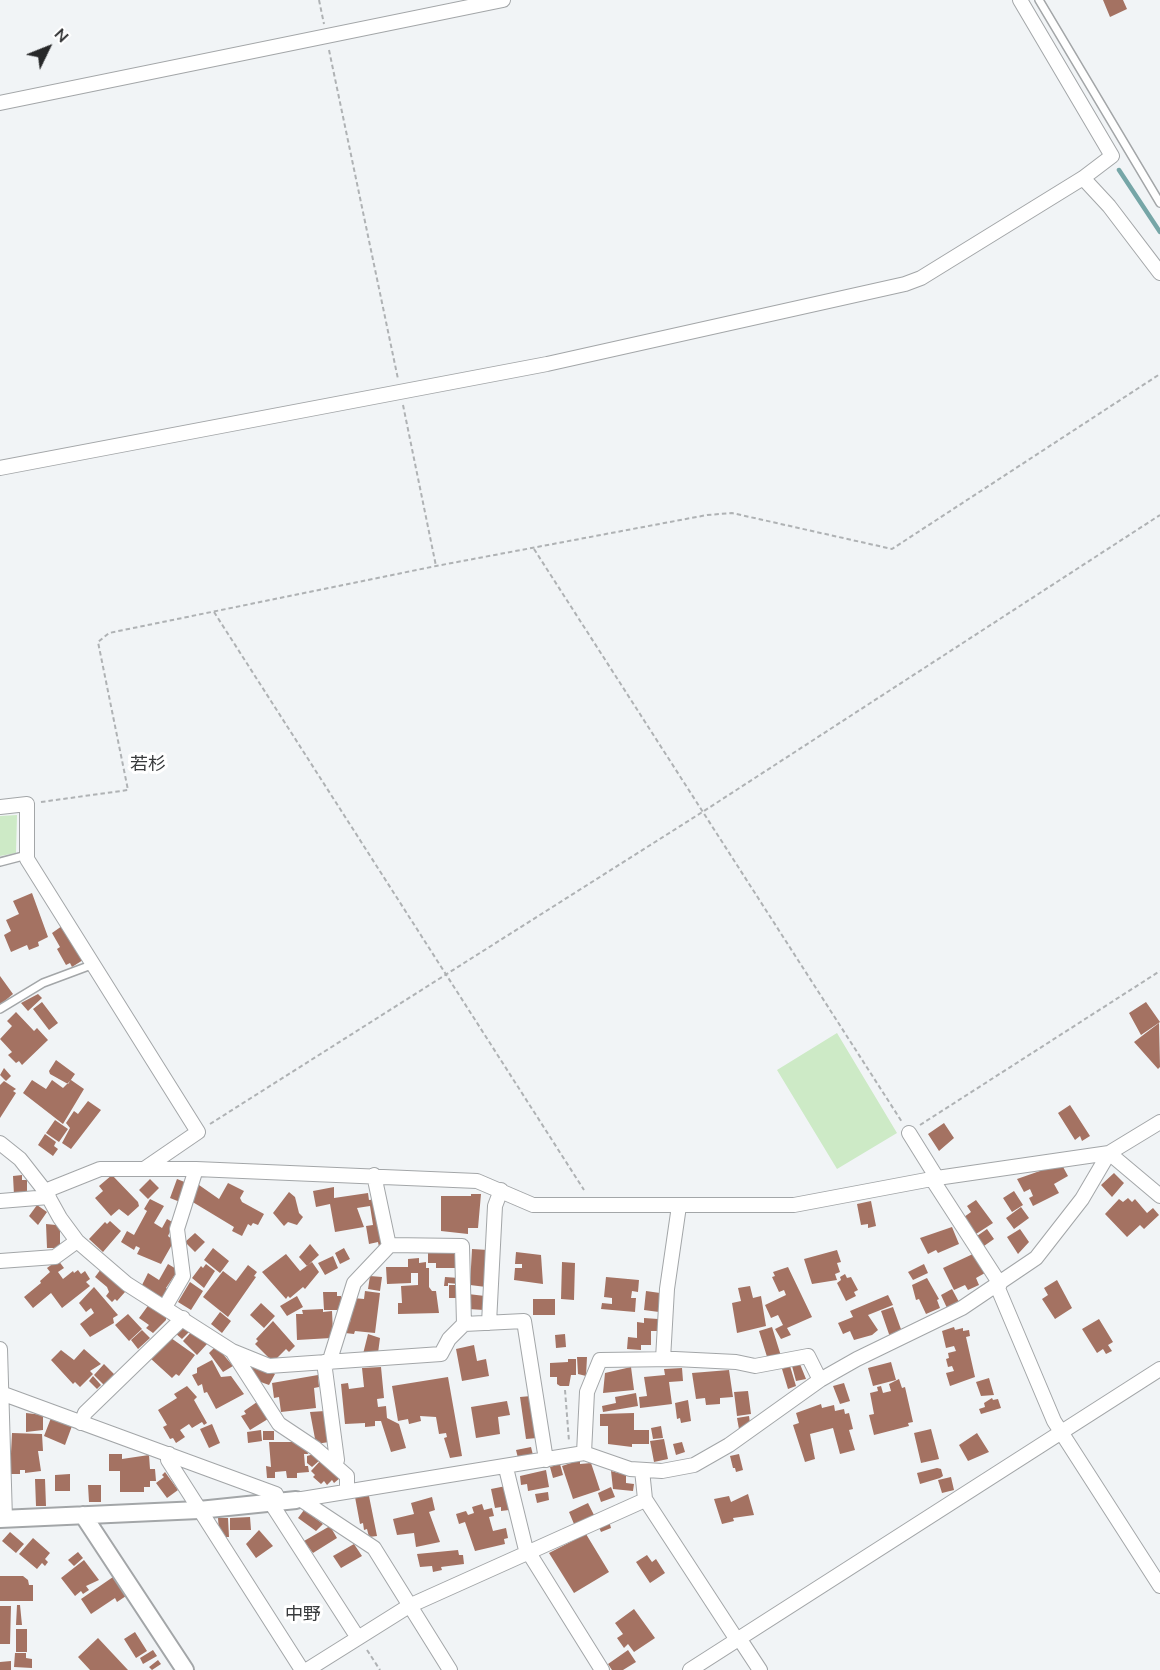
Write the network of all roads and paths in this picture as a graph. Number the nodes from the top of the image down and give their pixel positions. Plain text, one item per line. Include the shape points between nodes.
1 (319, 0) edge
2 (503, 0) edge
3 (1021, 0) edge
4 (1039, 0) edge
5 (326, 36) junction
6 (0, 103) edge
7 (1083, 178) junction
8 (1160, 203) edge
9 (1160, 273) edge
10 (1160, 374) edge
11 (400, 390) junction
12 (0, 468) edge
13 (1160, 515) edge
14 (534, 549) junction
15 (436, 566) junction
16 (214, 612) junction
17 (27, 804) junction
18 (0, 807) edge
19 (704, 811) junction
20 (27, 855) junction
21 (0, 862) edge
22 (94, 964) junction
23 (1160, 971) edge
24 (444, 976) junction
25 (0, 1010) edge
26 (1160, 1122) edge
27 (198, 1132) junction
28 (909, 1133) junction
29 (0, 1143) edge
30 (1109, 1153) junction
31 (144, 1169) junction
32 (196, 1169) junction
33 (374, 1175) junction
34 (934, 1178) junction
35 (501, 1190) junction
36 (47, 1194) junction
37 (1160, 1196) edge
38 (0, 1201) edge
39 (593, 1205) junction
40 (679, 1206) junction
41 (77, 1241) junction
42 (389, 1245) junction
43 (0, 1261) edge
44 (998, 1285) junction
45 (165, 1307) junction
46 (183, 1318) junction
47 (489, 1323) junction
48 (464, 1324) junction
49 (0, 1349) edge
50 (232, 1351) junction
51 (663, 1359) junction
52 (327, 1362) junction
53 (1160, 1369) edge
54 (820, 1380) junction
55 (1, 1386) edge
56 (565, 1390) dead end
57 (81, 1423) junction
58 (1062, 1432) junction
59 (584, 1453) junction
60 (169, 1454) junction
61 (570, 1455) junction
62 (546, 1460) junction
63 (335, 1465) junction
64 (506, 1468) junction
65 (642, 1470) junction
66 (347, 1490) junction
67 (298, 1500) junction
68 (645, 1500) junction
69 (275, 1502) junction
70 (199, 1510) junction
71 (83, 1515) junction
72 (3, 1519) edge
73 (528, 1553) junction
74 (1160, 1587) edge
75 (409, 1606) junction
76 (359, 1637) junction
77 (738, 1639) junction
78 (184, 1670) edge
79 (302, 1670) edge
80 (306, 1670) edge
81 (380, 1670) edge
82 (450, 1670) edge
83 (602, 1670) edge
84 (690, 1670) edge
85 (760, 1670) edge

1 - 5 path
2 - 5 street
3 - 7 street via 1112,156
4 - 8 lane
5 - 6 street
5 - 11 path
7 - 9 street
7 - 11 street via 905,284 547,364
10 - 14 path via 892,549 732,513
11 - 12 street
11 - 15 path
13 - 19 path
14 - 15 path
14 - 19 path
15 - 16 path
16 - 17 path via 109,633 98,642 128,790
16 - 24 path
17 - 18 street
17 - 20 street
19 - 24 path
19 - 28 path
20 - 21 lane
20 - 22 street
22 - 25 lane via 43,983
22 - 27 street
23 - 28 path
24 - 27 path
24 - 39 path
26 - 30 street
27 - 31 street
28 - 34 street
29 - 36 street via 20,1159
30 - 34 street
30 - 37 street
30 - 44 street via 1082,1199 1036,1258
31 - 32 street
31 - 36 street via 100,1169
32 - 33 street
32 - 45 street via 177,1229 183,1276
33 - 35 street via 477,1181
33 - 42 street
34 - 40 street via 794,1205
34 - 44 street
35 - 39 street via 533,1205
35 - 47 street via 495,1206
36 - 38 street
36 - 41 street
39 - 40 street
40 - 51 street via 667,1289
41 - 43 street via 55,1257
41 - 45 street via 126,1284
42 - 48 street via 462,1246
42 - 52 street via 354,1284
44 - 54 street via 962,1308
44 - 58 street via 1026,1360
45 - 46 street
46 - 50 street
46 - 57 street via 85,1413
47 - 48 street
47 - 62 street via 524,1321
48 - 52 street via 441,1354
49 - 55 street
50 - 52 street via 269,1366
50 - 63 street via 279,1424
51 - 54 street via 755,1366 808,1356
51 - 59 street via 600,1360 588,1392
52 - 63 street
53 - 58 street
54 - 65 street via 694,1465
55 - 57 street
55 - 72 street
56 - 61 path
57 - 60 street
58 - 74 street
58 - 77 street
59 - 61 street
59 - 65 street
60 - 69 street via 276,1494
60 - 70 street via 168,1460
61 - 62 street
62 - 64 street
63 - 66 street via 347,1476
64 - 66 street
64 - 73 street
65 - 68 street
66 - 67 street
67 - 69 street
67 - 75 street via 374,1548
68 - 73 street
68 - 77 street
69 - 70 street
69 - 76 street
70 - 71 street
70 - 79 street
71 - 72 street
71 - 78 street
73 - 75 street
73 - 83 street
75 - 76 street
75 - 82 street
76 - 80 street
76 - 81 path
77 - 84 street
77 - 85 street

